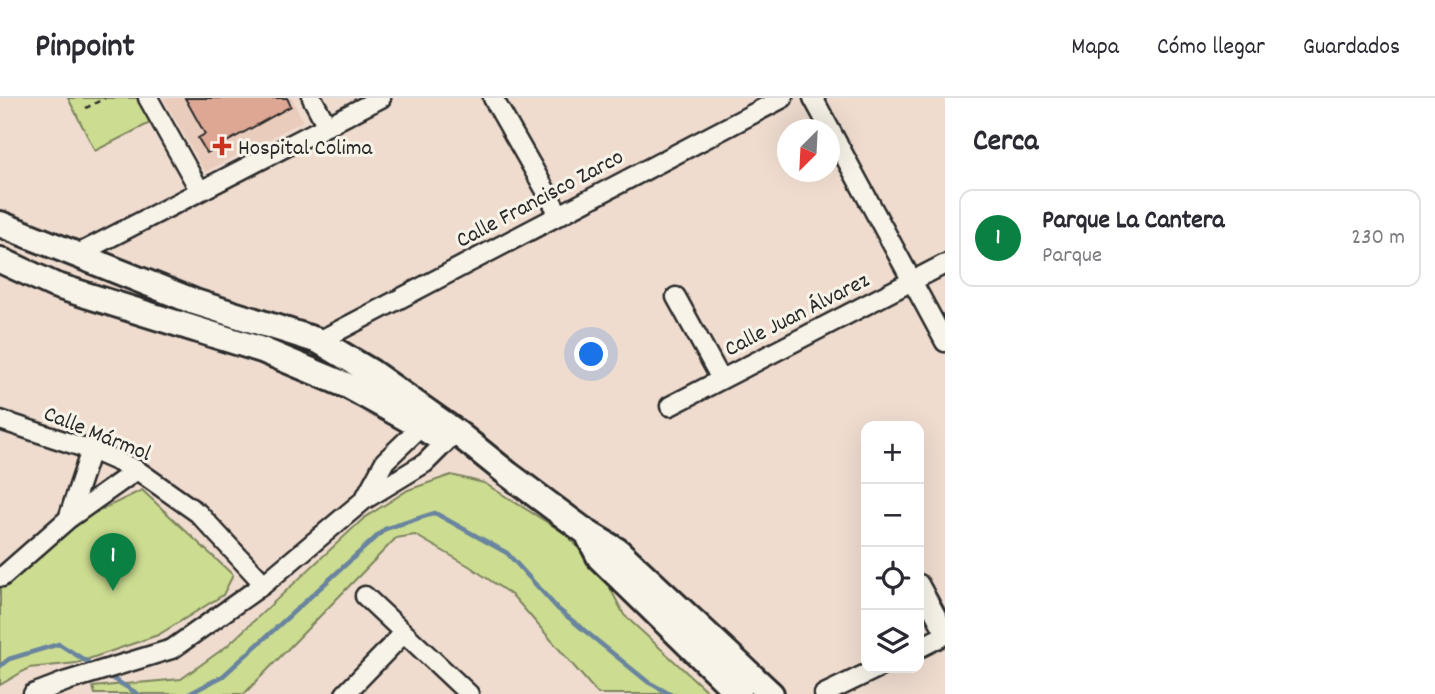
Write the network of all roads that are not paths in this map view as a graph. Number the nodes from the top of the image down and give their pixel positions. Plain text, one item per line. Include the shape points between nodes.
1 (148, 98) edge
2 (312, 98) edge
3 (382, 98) edge
4 (493, 98) edge
5 (783, 98) edge
6 (813, 98) edge
7 (327, 126) junction
8 (200, 191) junction
9 (559, 214) junction
10 (0, 224) edge
11 (76, 255) junction
12 (0, 260) edge
13 (945, 264) edge
14 (912, 281) junction
15 (676, 298) dead end
16 (319, 341) junction
17 (945, 342) edge
18 (721, 379) junction
19 (670, 406) dead end
20 (0, 420) edge
21 (427, 421) junction
22 (451, 438) junction
23 (90, 450) junction
24 (137, 470) junction
25 (363, 500) junction
26 (68, 519) junction
27 (586, 532) junction
28 (1, 576) edge
29 (264, 584) junction
30 (924, 593) edge
31 (365, 596) dead end
32 (404, 633) junction
33 (945, 633) edge
34 (924, 645) edge
35 (868, 673) edge
36 (33, 694) edge
37 (345, 694) edge
38 (468, 694) edge
39 (739, 694) edge
40 (771, 694) edge
41 (824, 694) edge

1 - 8 street
2 - 7 street
3 - 7 street
4 - 9 street
5 - 9 street, Calle Francisco Zarco
6 - 14 street
7 - 8 street
8 - 11 street
9 - 16 street, Calle Francisco Zarco
10 - 11 street
11 - 16 street via 195,302
12 - 21 street via 54,285 262,350
13 - 14 street, Calle Juan Álvarez
14 - 17 street
14 - 18 street, Calle Juan Álvarez
15 - 18 street
16 - 21 street via 371,372
18 - 19 street, Calle Juan Álvarez
20 - 23 street, Calle Mármol
21 - 22 street
21 - 25 street via 385,461
22 - 25 street via 425,464
22 - 27 street
23 - 24 street, Calle Mármol
23 - 26 street
24 - 26 street
24 - 29 street, Calle Mármol via 198,513
25 - 29 street
26 - 28 street
27 - 39 street via 600,558
27 - 40 street via 618,551
29 - 36 street via 172,649
30 - 33 street
31 - 32 street
32 - 37 street
32 - 38 street
33 - 34 street
35 - 41 street

